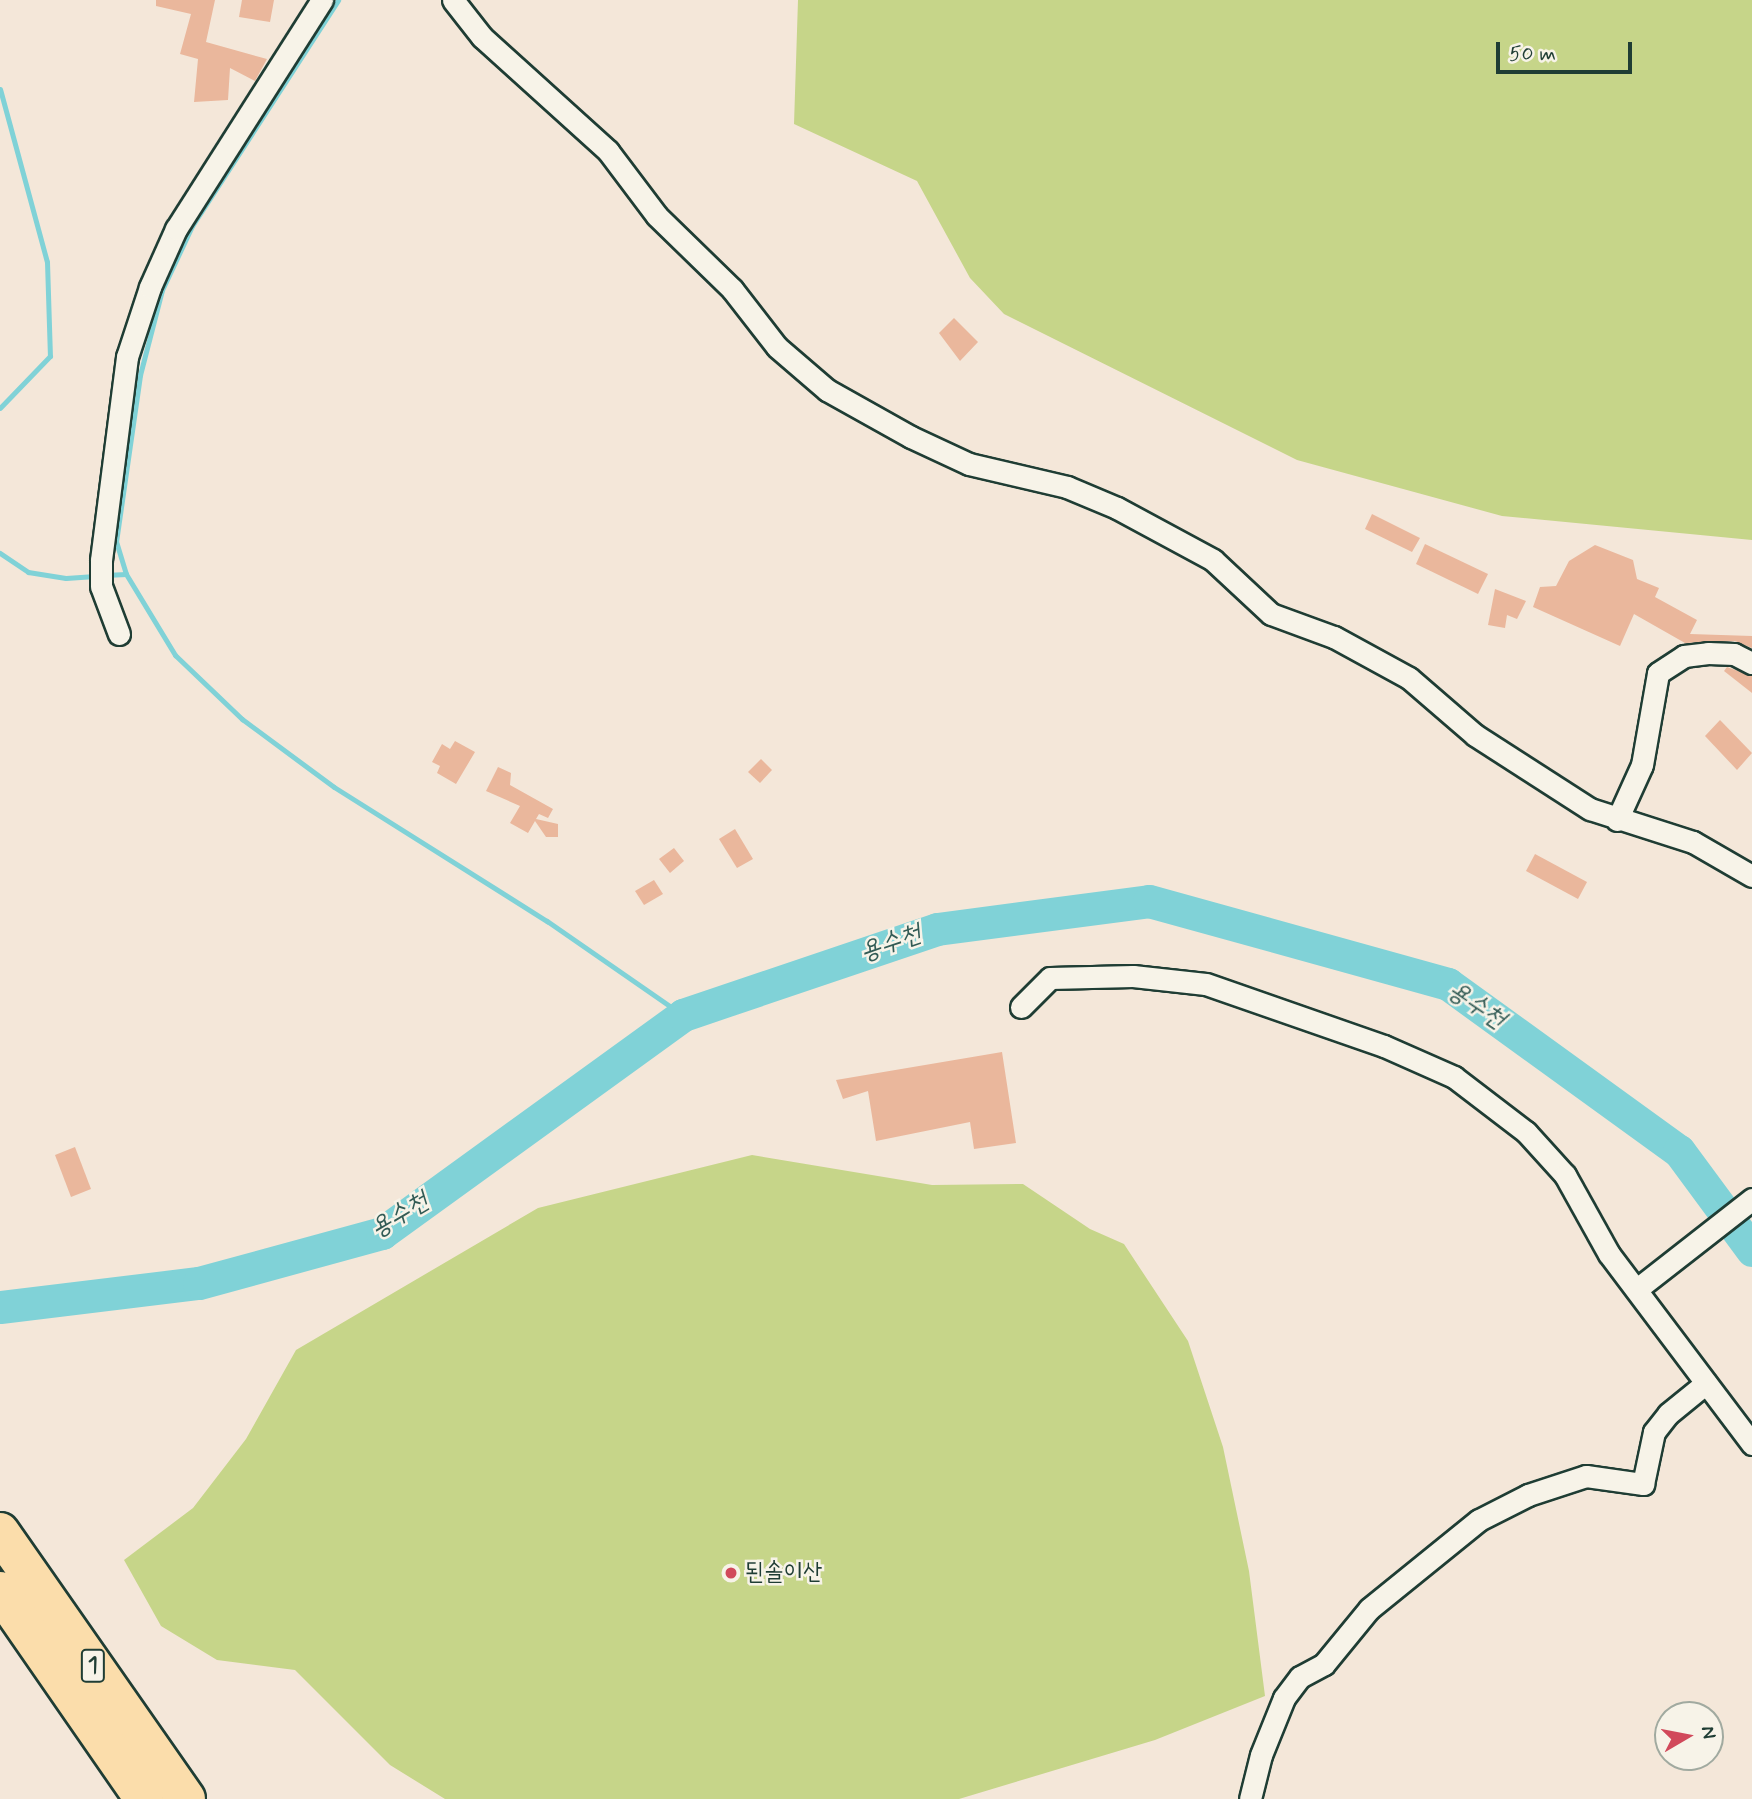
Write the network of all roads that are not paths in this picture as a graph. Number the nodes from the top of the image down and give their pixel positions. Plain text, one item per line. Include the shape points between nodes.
1 (322, 0) edge
2 (453, 0) edge
3 (119, 634) dead end
4 (1752, 663) edge
5 (1617, 820) junction
6 (1752, 876) edge
7 (1021, 1007) dead end
8 (1752, 1199) edge
9 (1637, 1289) junction
10 (1706, 1383) junction
11 (1752, 1444) edge
12 (0, 1532) edge
13 (0, 1591) edge
14 (144, 1799) edge
15 (186, 1799) edge
16 (1250, 1799) edge

1 - 3 street via 203,181 150,287 127,357 101,560 101,586
2 - 5 street via 482,37 608,152 657,216 732,289 777,347 827,390 911,438 970,464 1067,486 1213,560 1271,614 1334,637 1409,678 1475,735 1590,809
4 - 5 street via 1734,654 1708,653 1684,656 1658,673 1642,765
5 - 6 street via 1693,842
7 - 9 street via 1050,978 1133,976 1206,984 1384,1046 1454,1077 1526,1132 1565,1175 1609,1254
8 - 9 street
9 - 10 street
10 - 11 street
10 - 16 street via 1654,1432 1643,1484 1587,1476 1528,1495 1479,1520 1369,1609 1324,1664 1300,1677 1284,1698 1261,1755
12 - 15 highway, 1
13 - 14 highway, 1

